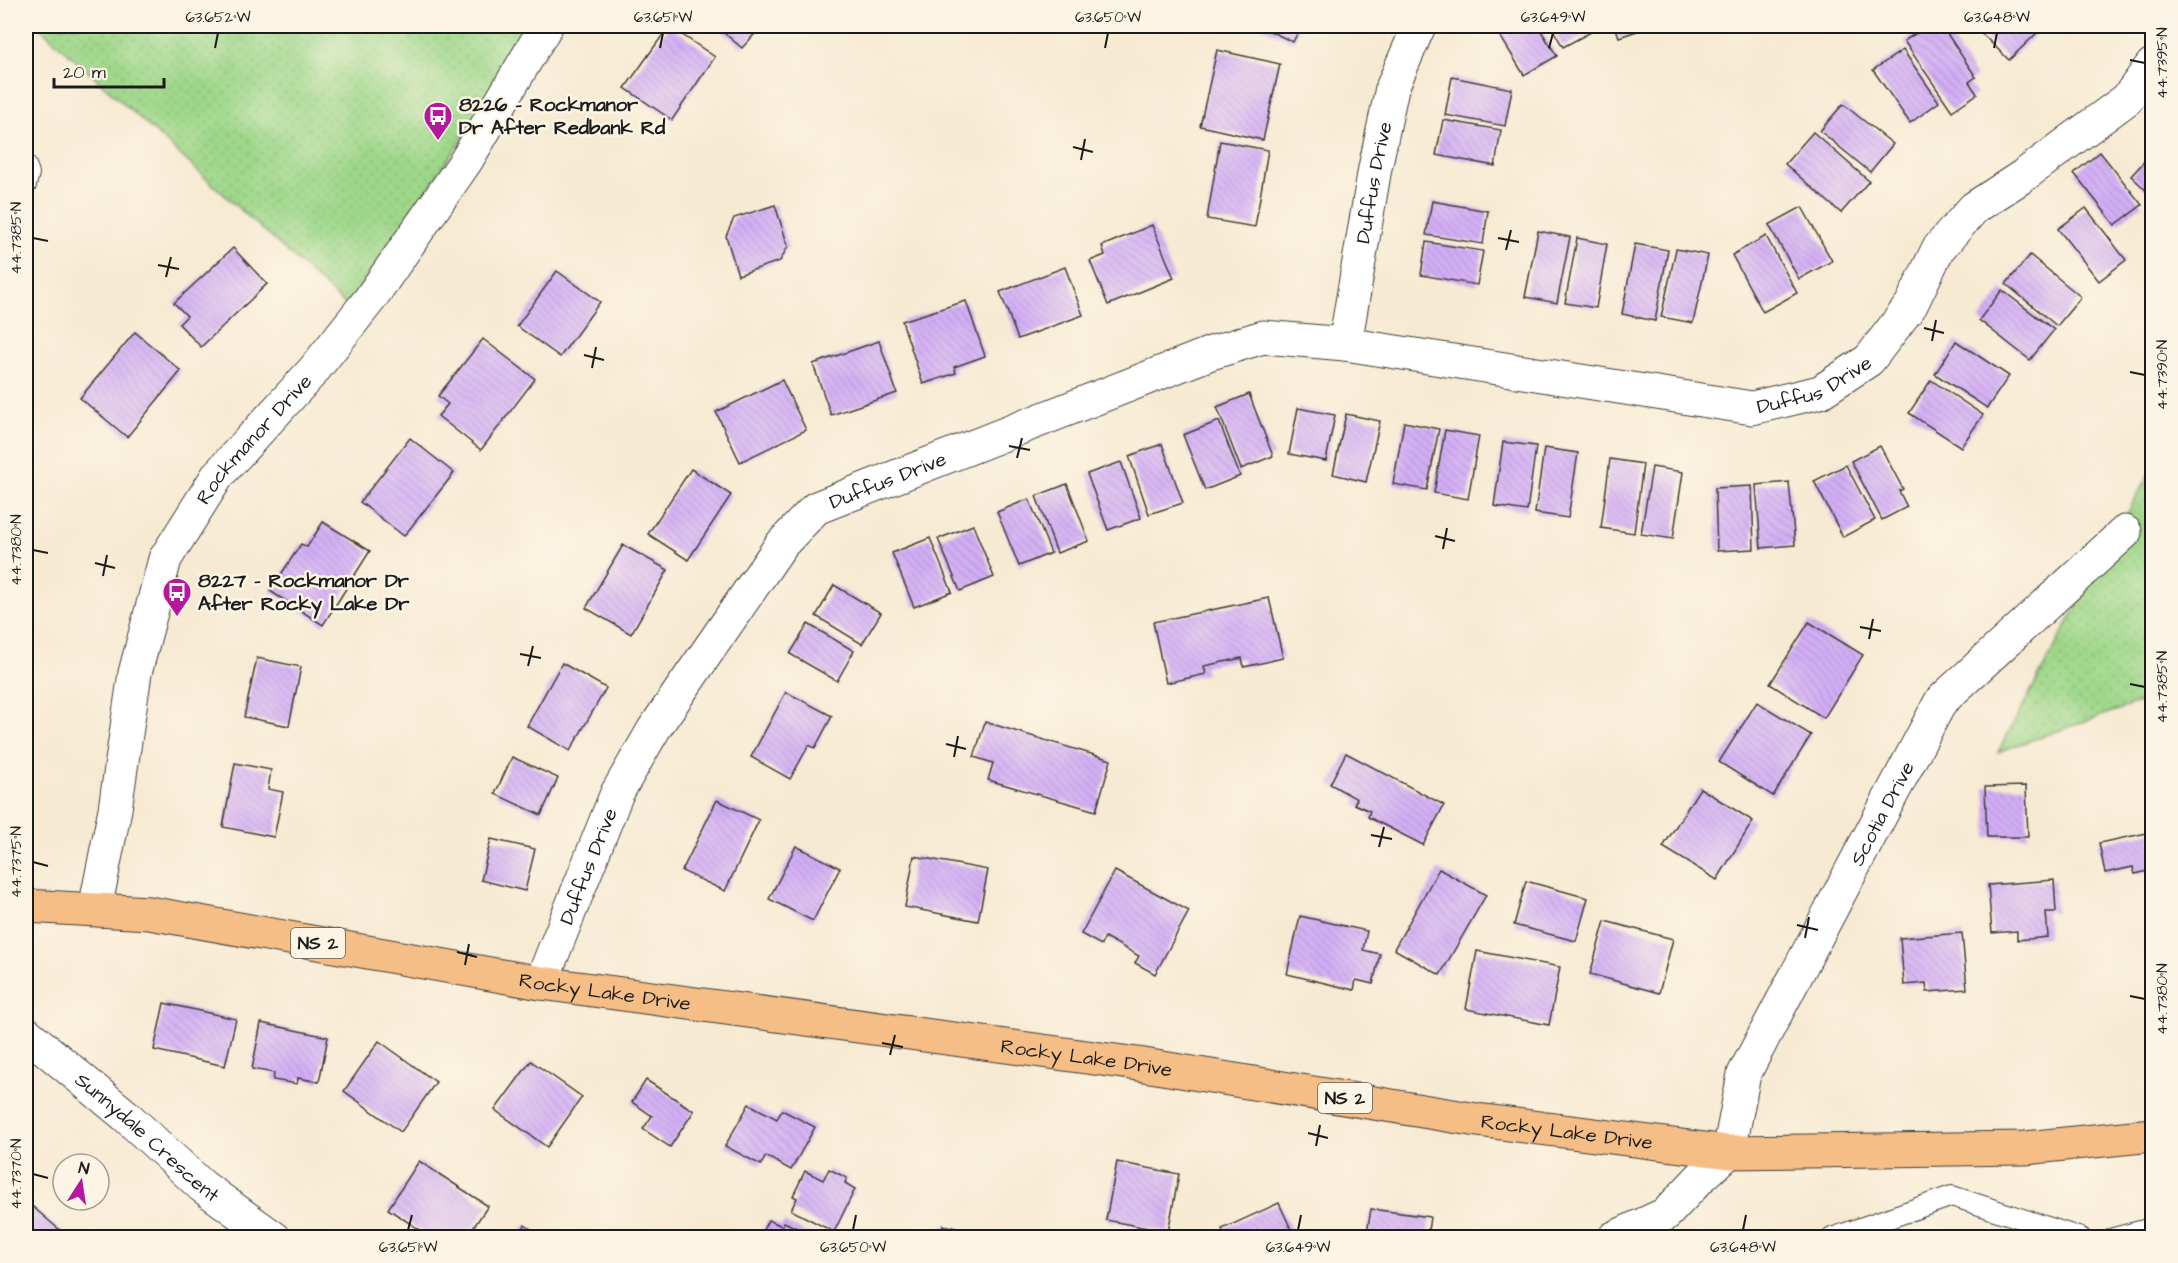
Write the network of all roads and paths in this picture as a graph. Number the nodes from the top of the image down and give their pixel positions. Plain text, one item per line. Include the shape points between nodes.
1 (546, 26) edge
2 (1419, 26) edge
3 (2152, 65) edge
4 (26, 165) edge
5 (26, 185) edge
6 (1345, 344) junction
7 (2125, 532) dead end
8 (26, 906) edge
9 (94, 909) junction
10 (542, 983) junction
11 (26, 1033) edge
12 (2152, 1135) edge
13 (1729, 1152) junction
14 (2152, 1228) edge
15 (274, 1238) edge
16 (1614, 1238) edge
17 (1832, 1238) edge
18 (2081, 1238) edge
19 (2114, 1238) edge

1 - 9 street, Rockmanor Drive via 466,161 370,299 313,371 218,476 165,559 135,673 116,809
2 - 6 street, Duffus Drive via 1392,88
3 - 6 street, Duffus Drive via 2127,99 1974,208 1938,249 1911,305 1869,360 1820,392 1752,408
4 - 5 lane
6 - 10 street, Duffus Drive via 1263,338 1211,352 816,508 781,545 654,729 617,793
7 - 13 street, Scotia Drive via 1941,701 1744,1074
8 - 9 main road, Rocky Lake Drive / NS 2
9 - 10 main road, Rocky Lake Drive / NS 2 via 149,913
10 - 13 main road, Rocky Lake Drive / NS 2 via 1138,1064 1477,1120
11 - 15 street, Sunnydale Crescent via 202,1186
12 - 13 main road, Rocky Lake Drive / NS 2 via 2025,1148
13 - 16 street via 1666,1214
14 - 19 lane
17 - 18 lane via 1952,1196

